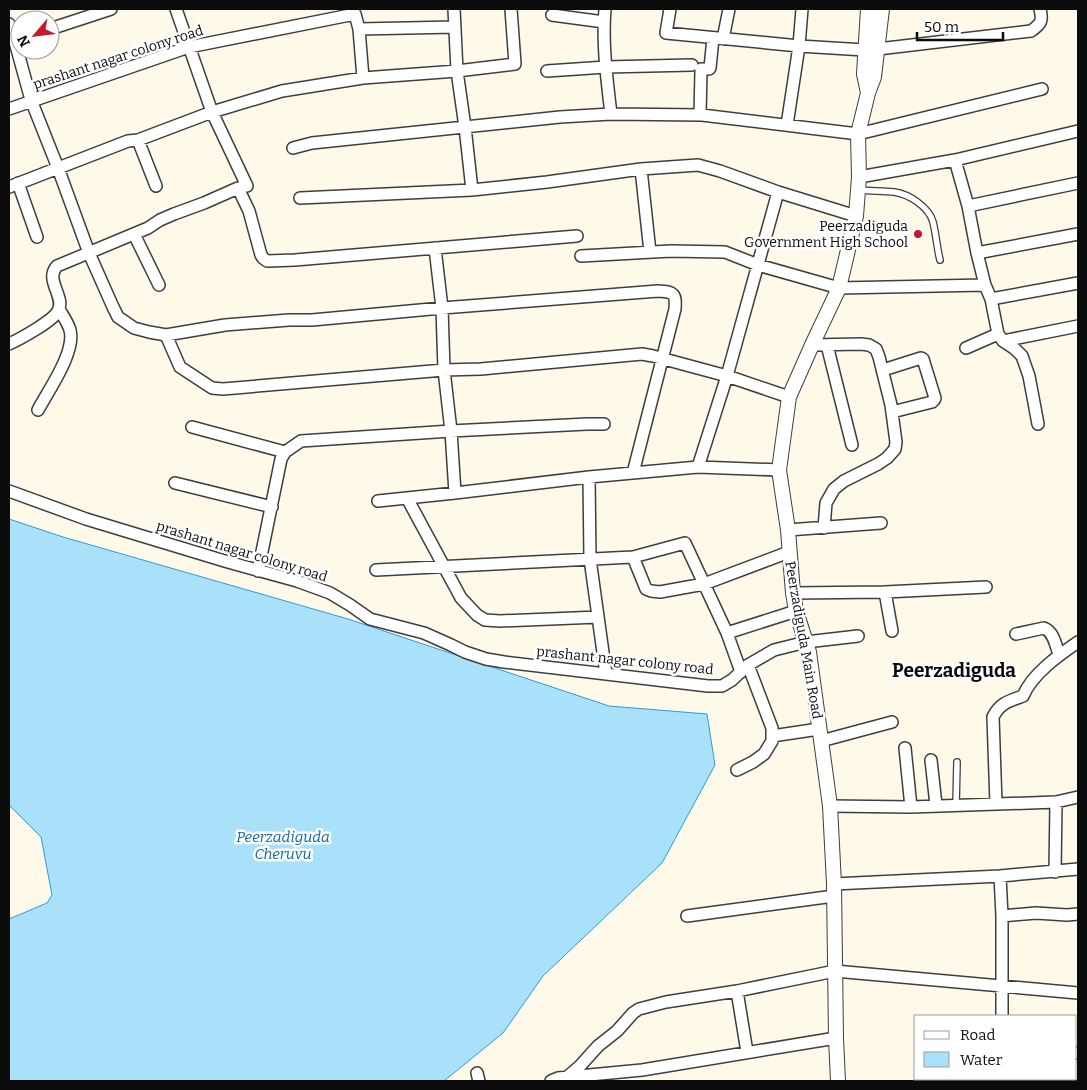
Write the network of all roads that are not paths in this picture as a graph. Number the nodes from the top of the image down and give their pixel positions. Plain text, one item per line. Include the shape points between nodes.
1 (111, 9) edge
2 (176, 9) edge
3 (454, 9) edge
4 (511, 9) edge
5 (605, 9) edge
6 (670, 9) edge
7 (729, 9) edge
8 (802, 9) edge
9 (868, 9) edge
10 (882, 9) edge
11 (1040, 9) edge
12 (552, 15) dead end
13 (604, 22) junction
14 (60, 26) edge
15 (455, 27) junction
16 (359, 29) junction
17 (718, 38) junction
18 (799, 46) junction
19 (189, 47) junction
20 (872, 49) junction
21 (20, 60) edge
22 (692, 65) dead end
23 (606, 68) junction
24 (457, 71) junction
25 (547, 71) dead end
26 (364, 78) junction
27 (1042, 89) dead end
28 (31, 100) junction
29 (9, 109) edge
30 (212, 112) junction
31 (611, 114) junction
32 (700, 115) junction
33 (787, 125) junction
34 (465, 127) junction
35 (1078, 130) edge
36 (858, 134) junction
37 (138, 140) junction
38 (293, 148) dead end
39 (955, 160) junction
40 (58, 168) junction
41 (641, 169) junction
42 (858, 183) junction
43 (1078, 183) edge
44 (14, 185) edge
45 (156, 186) dead end
46 (238, 188) junction
47 (472, 190) junction
48 (778, 192) junction
49 (300, 198) dead end
50 (968, 206) junction
51 (856, 216) junction
52 (134, 234) junction
53 (1078, 234) edge
54 (577, 236) dead end
55 (37, 237) dead end
56 (435, 248) junction
57 (650, 252) junction
58 (90, 253) junction
59 (977, 253) junction
60 (580, 256) dead end
61 (940, 260) dead end
62 (758, 265) junction
63 (1078, 283) edge
64 (985, 285) junction
65 (159, 286) dead end
66 (839, 288) junction
67 (991, 299) junction
68 (442, 308) junction
69 (59, 309) junction
70 (1078, 326) edge
71 (166, 335) junction
72 (1000, 338) junction
73 (9, 344) edge
74 (812, 345) junction
75 (827, 345) junction
76 (966, 348) dead end
77 (662, 359) junction
78 (444, 370) junction
79 (882, 370) junction
80 (727, 376) junction
81 (789, 397) junction
82 (38, 410) dead end
83 (892, 412) junction
84 (604, 424) dead end
85 (1038, 424) dead end
86 (192, 427) dead end
87 (451, 431) junction
88 (852, 445) dead end
89 (285, 452) junction
90 (698, 467) junction
91 (779, 470) junction
92 (633, 473) junction
93 (588, 477) junction
94 (175, 483) dead end
95 (9, 491) edge
96 (455, 493) junction
97 (407, 498) junction
98 (378, 501) dead end
99 (272, 506) junction
100 (881, 523) dead end
101 (824, 528) junction
102 (788, 530) junction
103 (789, 552) junction
104 (633, 557) junction
105 (590, 558) junction
106 (443, 566) junction
107 (376, 570) dead end
108 (258, 571) junction
109 (704, 584) junction
110 (986, 587) dead end
111 (885, 592) junction
112 (793, 593) junction
113 (796, 611) junction
114 (598, 617) junction
115 (892, 631) dead end
116 (727, 633) junction
117 (1016, 634) dead end
118 (858, 636) dead end
119 (806, 642) junction
120 (1078, 642) edge
121 (1059, 655) junction
122 (744, 669) junction
123 (606, 674) junction
124 (892, 722) dead end
125 (820, 735) junction
126 (772, 736) junction
127 (905, 748) dead end
128 (931, 760) dead end
129 (958, 762) dead end
130 (736, 770) dead end
131 (1078, 797) edge
132 (1056, 802) junction
133 (996, 804) junction
134 (830, 806) junction
135 (936, 806) junction
136 (956, 806) junction
137 (911, 807) junction
138 (1078, 869) edge
139 (1055, 872) junction
140 (1000, 876) junction
141 (834, 890) junction
142 (1078, 914) edge
143 (688, 916) dead end
144 (1002, 916) junction
145 (835, 971) junction
146 (1003, 985) junction
147 (737, 991) junction
148 (1078, 992) edge
149 (1002, 1015) edge
150 (836, 1038) junction
151 (747, 1052) junction
152 (566, 1078) junction
153 (551, 1081) edge
154 (838, 1081) edge

1 - 14 street
2 - 19 street
3 - 15 street
4 - 24 street via 515,64
5 - 13 street
6 - 17 street via 666,33
7 - 17 street
8 - 18 street
9 - 20 street, Peerzadiguda Main Road
10 - 20 street, Peerzadiguda Main Road
11 - 20 street via 1040,23 1031,31
12 - 13 street
13 - 23 street
15 - 16 street
15 - 24 street
16 - 19 street, prashant nagar colony road via 354,14
16 - 26 street
17 - 18 street
17 - 32 street via 710,68 700,71
18 - 20 street
18 - 33 street
19 - 28 street, prashant nagar colony road
19 - 30 street
20 - 36 street, Peerzadiguda Main Road via 874,77
21 - 28 street
22 - 23 street
23 - 25 street
23 - 31 street
24 - 26 street
24 - 34 street
26 - 30 street via 282,91
27 - 36 street
28 - 29 street, prashant nagar colony road
28 - 40 street
30 - 37 street
30 - 46 street via 247,186
31 - 32 street
31 - 34 street
32 - 33 street
33 - 36 street
34 - 38 street
34 - 47 street
35 - 39 street
36 - 42 street, Peerzadiguda Main Road
37 - 40 street
37 - 45 street
39 - 42 street
39 - 50 street
40 - 44 street
40 - 58 street
41 - 47 street
41 - 48 street via 705,166
41 - 57 street
42 - 51 street, Peerzadiguda Main Road
42 - 61 lane via 896,192 929,212
43 - 50 street
44 - 55 street
46 - 52 street
46 - 56 street via 261,254 267,260
47 - 49 street
48 - 51 street
48 - 62 street
50 - 59 street
51 - 66 street, Peerzadiguda Main Road
52 - 58 street
52 - 65 street
53 - 59 street
54 - 56 street
56 - 68 street
57 - 60 street
57 - 62 street via 725,252
58 - 69 street via 54,270
58 - 71 street via 118,318 134,328
59 - 64 street
62 - 66 street
62 - 80 street
63 - 67 street
64 - 66 street
64 - 67 street
66 - 74 street, Peerzadiguda Main Road
67 - 72 street
68 - 71 street via 225,325
68 - 77 street via 668,292 676,298 675,310
68 - 78 street
69 - 73 street via 52,318
69 - 82 street via 72,340 68,354
70 - 72 street
71 - 78 street via 180,367 212,388
72 - 76 street
72 - 85 street via 1022,356
74 - 75 street
74 - 81 street, Peerzadiguda Main Road
75 - 79 street via 869,345 876,349
75 - 88 street
77 - 78 street via 642,354
77 - 80 street
77 - 92 street
78 - 87 street
79 - 83 street
79 - 83 street via 923,359 935,398 932,402
80 - 81 street
80 - 90 street
81 - 91 street, Peerzadiguda Main Road
83 - 101 street via 895,449 878,464 834,489 826,503
84 - 87 street
86 - 89 street
87 - 89 street via 301,442
87 - 96 street
89 - 99 street
90 - 91 street
90 - 92 street
91 - 102 street, Peerzadiguda Main Road
92 - 93 street
93 - 96 street
93 - 105 street
94 - 99 street
95 - 108 street, prashant nagar colony road via 86,519
96 - 97 street
97 - 98 street
97 - 106 street
99 - 108 street
100 - 101 street
101 - 102 street
102 - 103 street, Peerzadiguda Main Road
103 - 109 street
103 - 112 street, Peerzadiguda Main Road
104 - 105 street
104 - 109 street via 646,588 651,591
104 - 109 street via 685,543
105 - 106 street
105 - 114 street
106 - 107 street
106 - 114 street via 461,598 485,620
108 - 123 street, prashant nagar colony road via 297,581 330,594 370,619 424,634 486,659
109 - 116 street
110 - 111 street
111 - 112 street
111 - 115 street
112 - 113 street, Peerzadiguda Main Road
113 - 116 street
113 - 119 street, Peerzadiguda Main Road
114 - 123 street
116 - 122 street
117 - 121 street via 1048,629
118 - 119 street, prashant nagar colony road
119 - 122 street, prashant nagar colony road via 774,650
119 - 125 street, Peerzadiguda Main Road
120 - 121 street
121 - 133 street via 1031,681 1023,696 1004,703 993,717
122 - 123 street, prashant nagar colony road via 722,686
122 - 126 street via 772,728
124 - 125 street
125 - 126 street
125 - 134 street, Peerzadiguda Main Road
126 - 130 street via 764,754
127 - 137 street
128 - 135 street
129 - 136 lane
131 - 132 street
132 - 133 street
132 - 139 street
133 - 136 street
134 - 137 street
134 - 141 street, Peerzadiguda Main Road
135 - 136 street
135 - 137 street
138 - 139 street
139 - 140 street
140 - 141 street
140 - 144 street
141 - 143 street
141 - 145 street, Peerzadiguda Main Road
142 - 144 street
144 - 146 street
145 - 146 street
145 - 147 street
145 - 150 street, Peerzadiguda Main Road
146 - 148 street
146 - 149 street
147 - 151 street
147 - 152 street via 639,1009
150 - 151 street
150 - 154 street, Peerzadiguda Main Road
151 - 152 street via 642,1070
152 - 153 street

